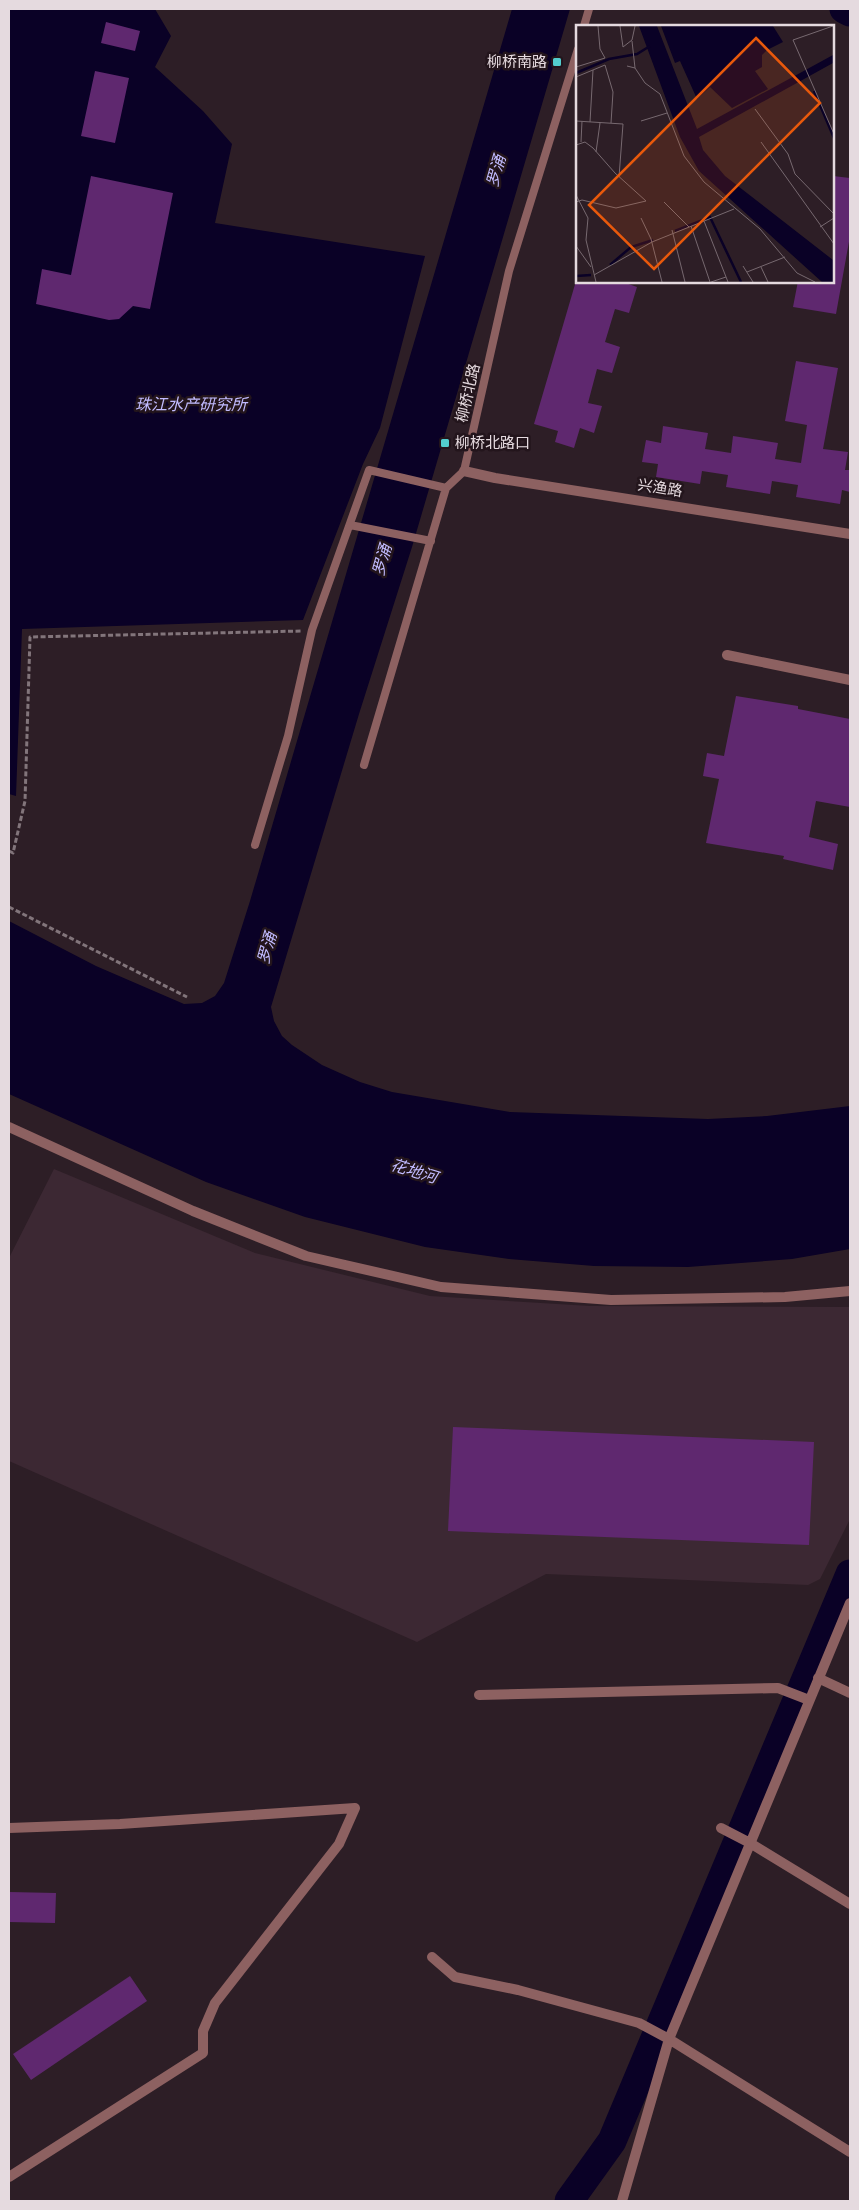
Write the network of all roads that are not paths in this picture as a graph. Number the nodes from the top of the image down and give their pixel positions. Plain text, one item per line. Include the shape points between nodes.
1 (589, 9) edge
2 (584, 25) edge
3 (576, 55) edge
4 (464, 471) junction
5 (446, 488) junction
6 (350, 525) junction
7 (850, 534) edge
8 (430, 541) junction
9 (727, 655) dead end
10 (850, 680) edge
11 (364, 765) dead end
12 (255, 845) dead end
13 (9, 1128) edge
14 (850, 1292) edge
15 (850, 1603) edge
16 (818, 1678) junction
17 (850, 1693) edge
18 (479, 1695) dead end
19 (809, 1700) junction
20 (9, 1820) edge
21 (14, 1828) edge
22 (721, 1828) dead end
23 (750, 1843) junction
24 (850, 1904) edge
25 (432, 1956) dead end
26 (669, 2039) junction
27 (850, 2152) edge
28 (9, 2177) edge
29 (622, 2201) edge

1 - 2 lane
3 - 4 lane, 柳桥北路 via 509,271
4 - 5 lane
4 - 7 street, 兴渔路
5 - 6 lane via 369,470
5 - 8 lane
6 - 8 lane
6 - 12 lane via 312,630 288,736
8 - 11 lane
9 - 10 street
13 - 14 street via 306,1256 441,1287 611,1300 786,1298
15 - 16 street
16 - 17 street
16 - 19 street
18 - 19 street via 778,1688
19 - 23 street
20 - 21 street
21 - 28 street via 356,1808 339,1844 215,2003 203,2031 203,2052
22 - 23 street
23 - 24 street
23 - 26 street
25 - 26 street via 455,1977 518,1990 639,2023
26 - 27 street
26 - 29 street

